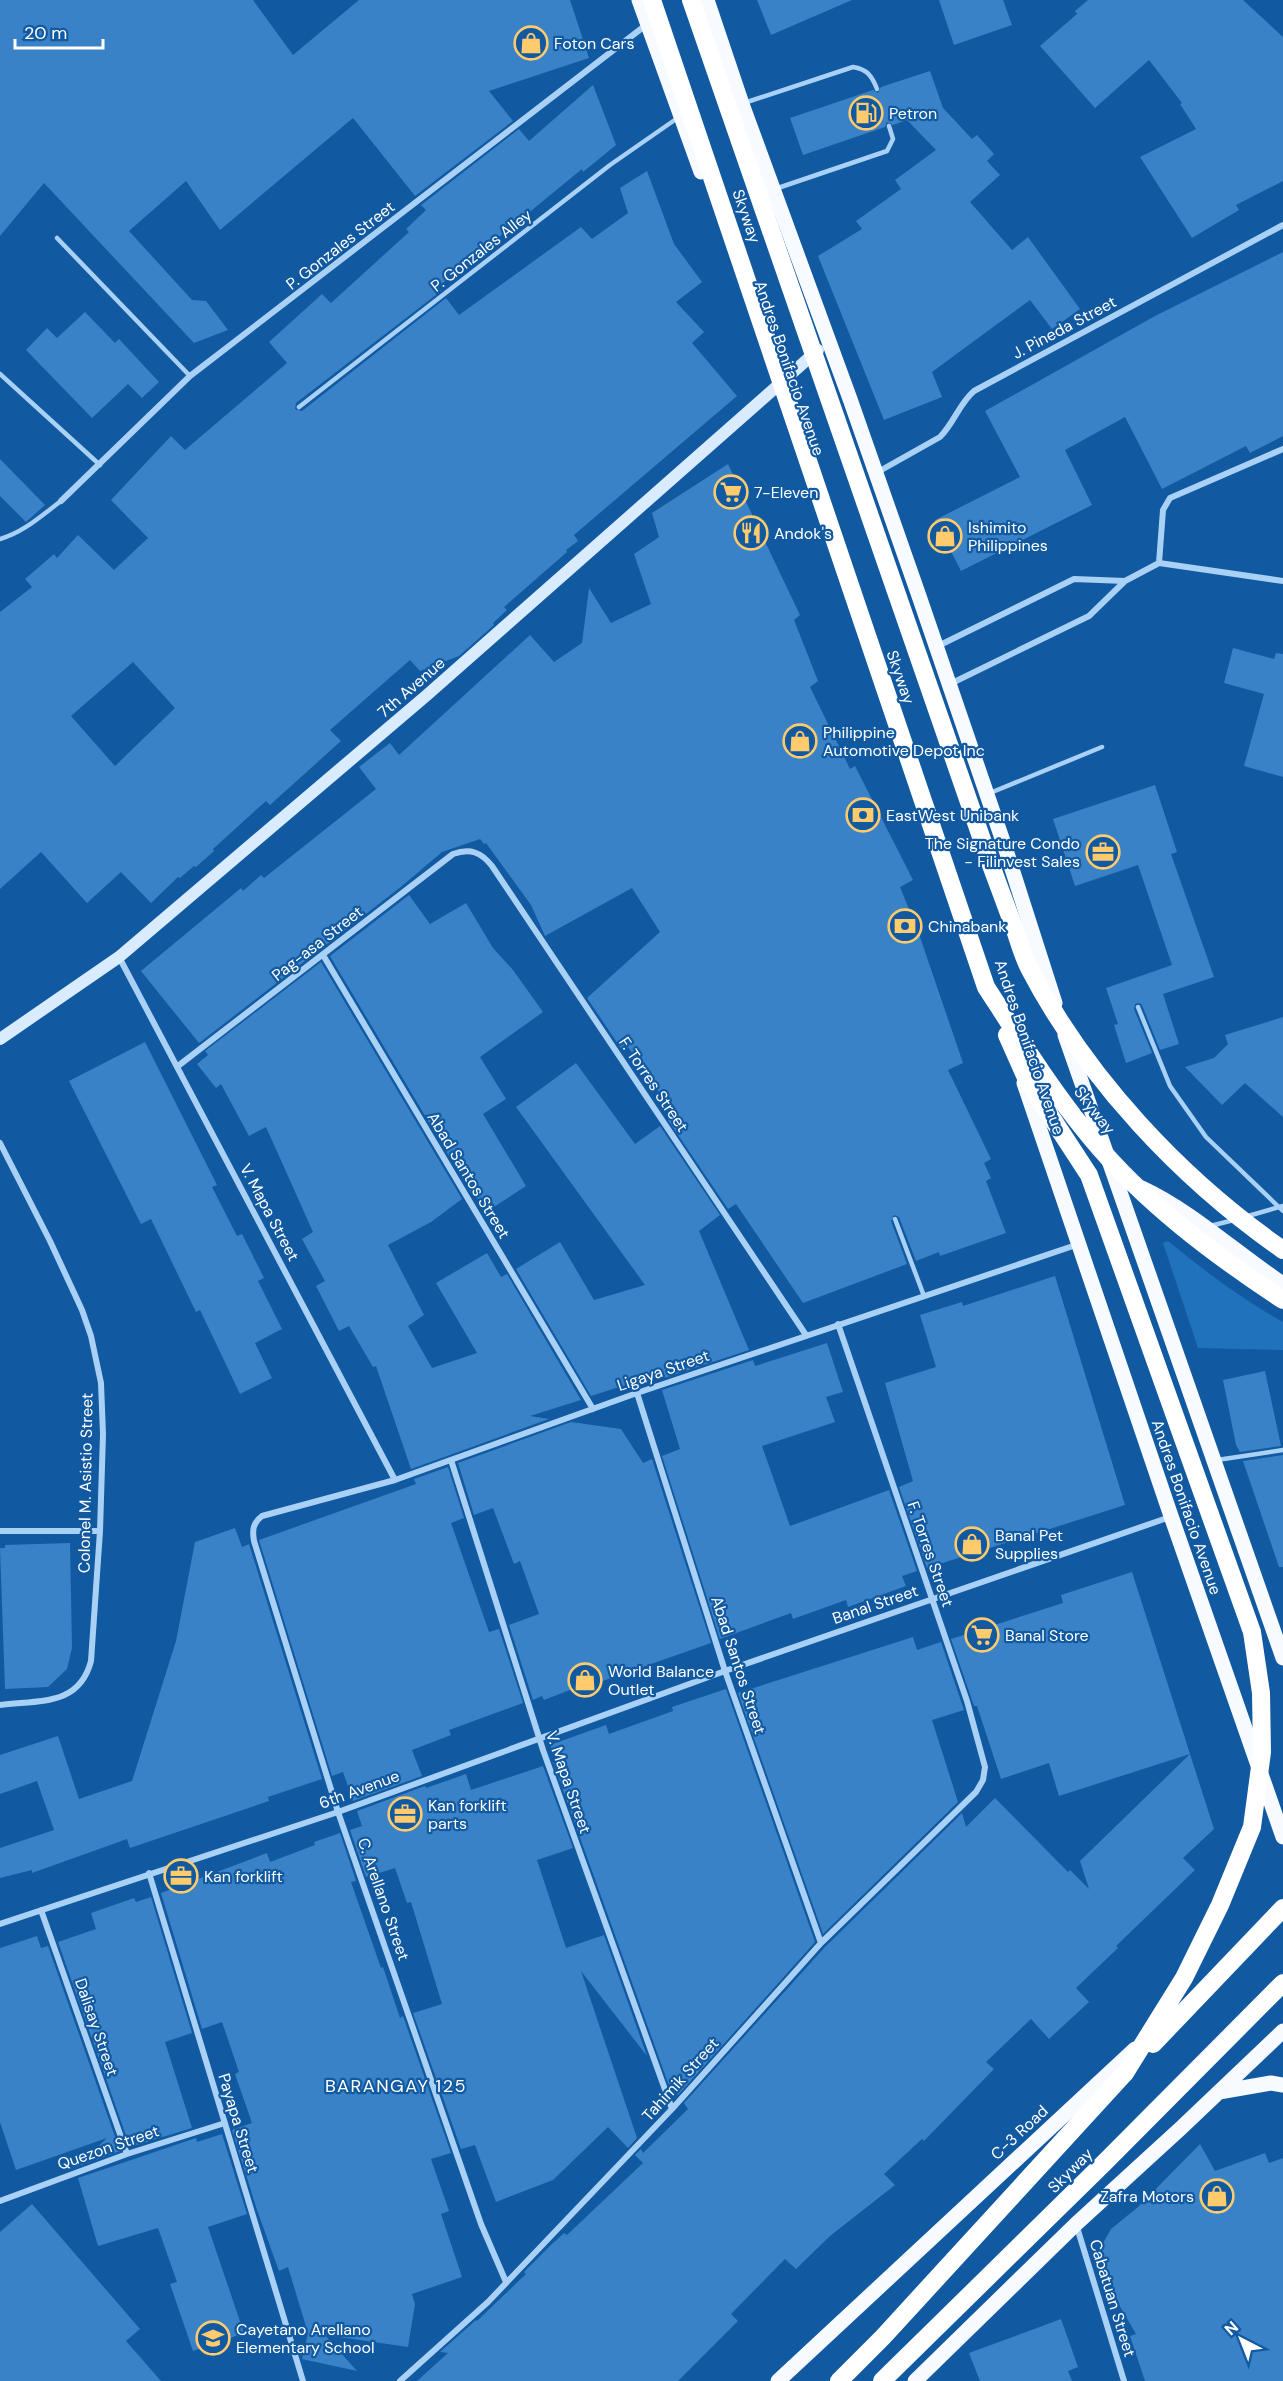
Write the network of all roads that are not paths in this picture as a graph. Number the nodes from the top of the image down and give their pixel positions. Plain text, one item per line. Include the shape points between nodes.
1 (639, 0) edge
2 (652, 0) edge
3 (692, 0) edge
4 (707, 0) edge
5 (648, 24) junction
6 (877, 89) dead end
7 (742, 104) junction
8 (681, 116) junction
9 (889, 126) dead end
10 (773, 190) junction
11 (1283, 225) edge
12 (57, 238) dead end
13 (829, 340) junction
14 (0, 374) edge
15 (190, 376) junction
16 (777, 385) junction
17 (299, 406) dead end
18 (1283, 449) edge
19 (100, 465) junction
20 (875, 473) junction
21 (61, 501) joint
22 (0, 539) edge
23 (1159, 563) junction
24 (1125, 581) junction
25 (1283, 581) edge
26 (937, 647) junction
27 (950, 684) junction
28 (1102, 747) dead end
29 (987, 794) junction
30 (476, 851) joint
31 (323, 955) junction
32 (119, 957) junction
33 (986, 987) junction
34 (1138, 1007) dead end
35 (0, 1039) edge
36 (178, 1066) junction
37 (0, 1143) edge
38 (1113, 1174) junction
39 (1281, 1208) edge
40 (895, 1220) dead end
41 (1204, 1228) junction
42 (1079, 1244) junction
43 (1283, 1250) edge
44 (1283, 1284) edge
45 (924, 1296) junction
46 (1283, 1300) edge
47 (838, 1324) junction
48 (806, 1335) junction
49 (637, 1393) junction
50 (592, 1409) junction
51 (1283, 1450) edge
52 (451, 1460) junction
53 (1214, 1461) junction
54 (395, 1480) junction
55 (1171, 1516) junction
56 (255, 1521) joint
57 (0, 1531) edge
58 (100, 1531) junction
59 (932, 1599) junction
60 (1283, 1658) edge
61 (725, 1671) junction
62 (0, 1705) edge
63 (539, 1738) junction
64 (976, 1792) joint
65 (338, 1812) junction
66 (1283, 1837) edge
67 (149, 1873) junction
68 (1283, 1908) edge
69 (41, 1910) junction
70 (0, 1924) edge
71 (821, 1943) junction
72 (1283, 1983) edge
73 (1283, 2031) edge
74 (1125, 2073) junction
75 (1283, 2085) edge
76 (1219, 2092) junction
77 (672, 2109) junction
78 (225, 2123) junction
79 (127, 2154) junction
80 (0, 2201) edge
81 (1076, 2224) junction
82 (506, 2282) junction
83 (303, 2381) edge
84 (400, 2381) edge
85 (778, 2381) edge
86 (838, 2381) edge
87 (882, 2381) edge
88 (915, 2381) edge
89 (1124, 2381) edge

1 - 5 main road, Andres Bonifacio Avenue
2 - 33 highway, Skyway, bridge
3 - 43 highway, Skyway, bridge via 1028,966 1070,1038 1126,1110 1187,1171 1251,1228
4 - 7 main road
5 - 8 main road, Andres Bonifacio Avenue
5 - 15 street, P. Gonzales Street
6 - 7 lane via 872,76 853,67
7 - 10 main road
8 - 16 main road, Andres Bonifacio Avenue
8 - 17 lane, P. Gonzales Alley via 610,165
9 - 10 lane via 893,139 887,151
10 - 13 main road
11 - 20 street, J. Pineda Street via 974,391 940,437
12 - 15 lane
13 - 16 main road, 7th Avenue
13 - 20 main road
14 - 19 lane
15 - 19 street, P. Gonzales Street
16 - 32 main road, 7th Avenue via 427,695
16 - 42 main road, Andres Bonifacio Avenue
18 - 23 street via 1170,498 1163,510
19 - 21 street, P. Gonzales Street
20 - 26 main road
21 - 22 lane via 32,524
23 - 24 street
23 - 25 street
24 - 26 street via 1074,579
24 - 27 street via 1089,616
26 - 27 main road
27 - 29 main road
28 - 29 lane
29 - 38 main road
30 - 31 street, Pag-asa Street via 453,854
30 - 48 street, F. Torres Street via 492,866
31 - 36 street, Pag-asa Street
31 - 50 street, Abad Santos Street
32 - 35 main road, 7th Avenue
32 - 36 street, V. Mapa Street
33 - 46 highway, Skyway, bridge via 1054,1089 1091,1138 1133,1183 1188,1232
33 - 74 highway, bridge via 1027,1080 1089,1175 1252,1632 1261,1693 1262,1752 1252,1827 1184,1978
34 - 39 lane via 1170,1086 1206,1137
36 - 54 street, V. Mapa Street
37 - 58 street, Colonel M. Asistio Street via 50,1240 91,1336 101,1383
38 - 41 main road via 1164,1198
38 - 53 main road
39 - 41 lane
40 - 45 lane
41 - 44 main road
42 - 45 street, Ligaya Street
42 - 55 main road, Andres Bonifacio Avenue
45 - 47 street, Ligaya Street
47 - 48 street, Ligaya Street
47 - 59 street, F. Torres Street
48 - 49 street, Ligaya Street
49 - 50 street, Ligaya Street
49 - 61 street, Abad Santos Street
50 - 52 street, Ligaya Street
51 - 53 lane
52 - 54 street, Ligaya Street
52 - 63 street, V. Mapa Street
53 - 60 main road
54 - 56 street, Ligaya Street
55 - 59 street, Banal Street
55 - 66 main road, Andres Bonifacio Avenue
56 - 65 street, C. Arellano Street via 254,1541
57 - 58 street
58 - 62 street, Colonel M. Asistio Street via 91,1661 85,1678 73,1692 61,1698
59 - 61 street, Banal Street
59 - 64 street, F. Torres Street via 968,1701 986,1767
61 - 63 street, 6th Avenue
61 - 71 street, Abad Santos Street
63 - 65 street, 6th Avenue
63 - 77 street, V. Mapa Street
64 - 71 street, Tahimik Street
65 - 67 street, 6th Avenue
65 - 82 street, C. Arellano Street via 481,2224
67 - 69 street, 6th Avenue
67 - 78 street, Payapa Street
68 - 74 highway, bridge
68 - 85 main road, C-3 Road
69 - 70 street, 6th Avenue
69 - 79 street, Dalisay Street
71 - 77 street, Tahimik Street
72 - 87 highway, Skyway
73 - 76 main road
74 - 86 highway
75 - 76 main road via 1271,2083
76 - 81 main road
77 - 82 street, Tahimik Street
78 - 79 street, Quezon Street
78 - 83 street, Payapa Street
79 - 80 street, Quezon Street
81 - 88 main road
81 - 89 street, Cabatuan Street
82 - 84 street, Tahimik Street

